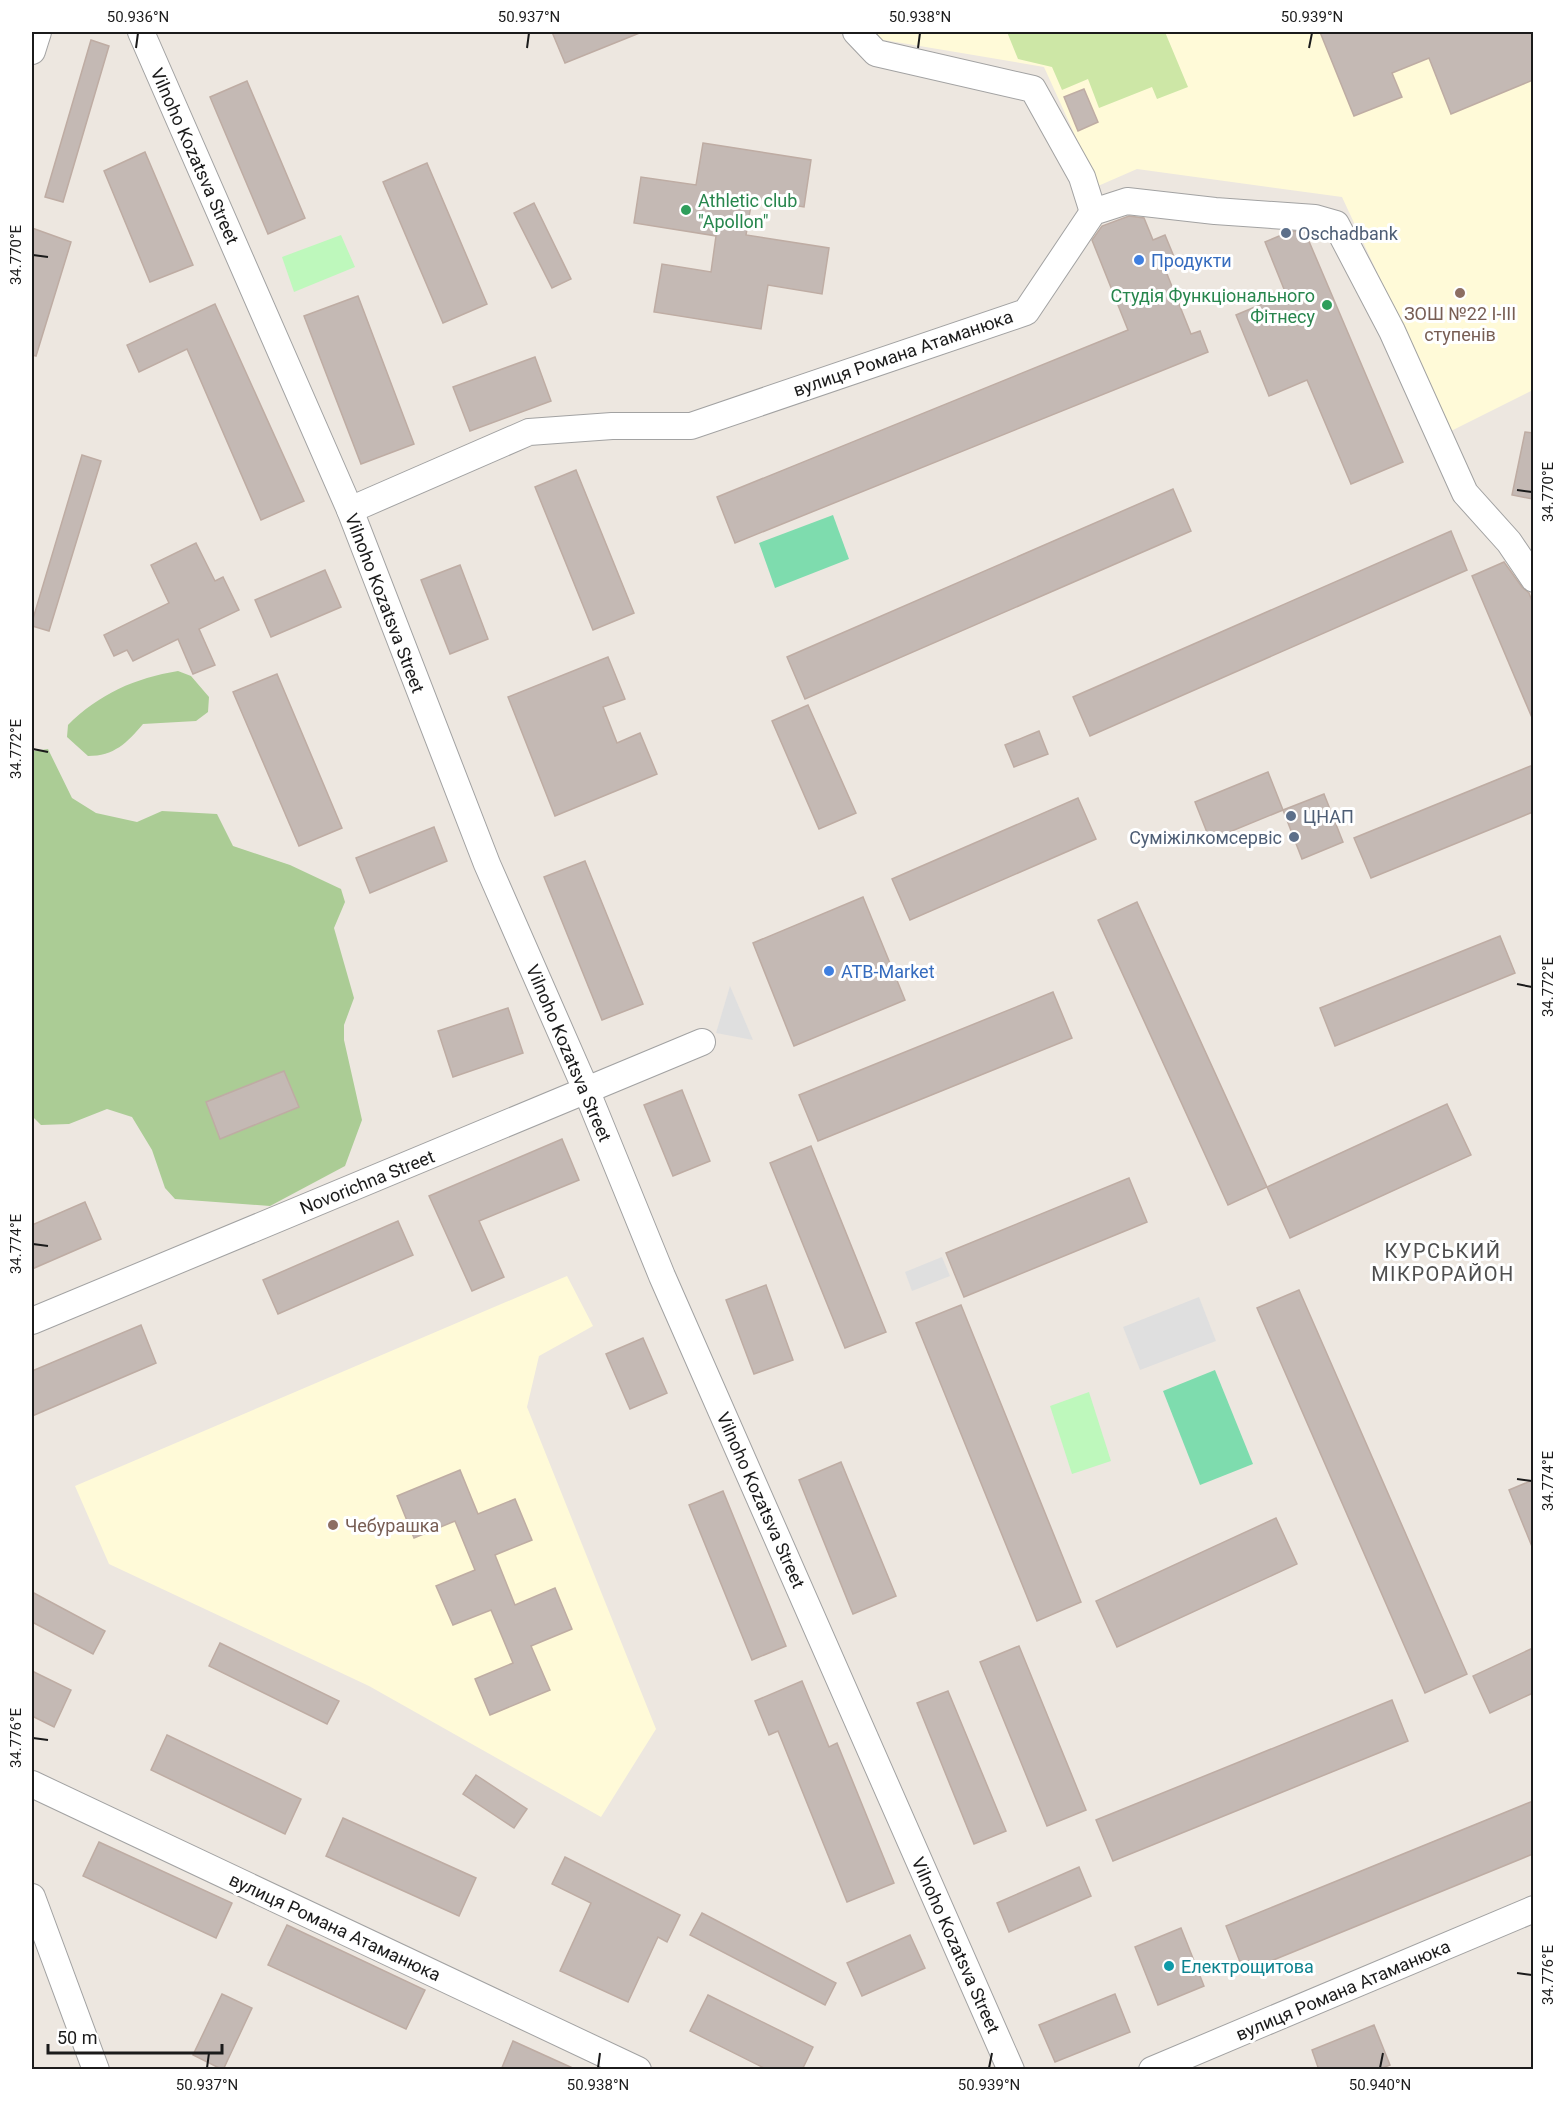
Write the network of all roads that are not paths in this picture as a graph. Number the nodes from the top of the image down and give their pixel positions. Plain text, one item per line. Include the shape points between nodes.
1 (38, 32) edge
2 (141, 32) edge
3 (856, 32) edge
4 (32, 51) edge
5 (1093, 212) junction
6 (350, 510) junction
7 (1533, 579) edge
8 (702, 1042) dead end
9 (587, 1092) junction
10 (32, 1321) edge
11 (32, 1784) edge
12 (32, 1897) edge
13 (1533, 1909) edge
14 (96, 2070) edge
15 (638, 2070) edge
16 (1011, 2070) edge
17 (1152, 2070) edge

1 - 4 street
2 - 6 street, Vilnoho Kozatsva Street
3 - 5 street via 876,53 1033,89 1082,177
5 - 6 street, вулиця Романа Атаманюка via 1026,312 691,426 529,432
5 - 7 street via 1127,201 1316,218 1336,224 1392,331 1465,493 1509,542
6 - 9 street, Vilnoho Kozatsva Street via 487,864
8 - 9 street, Novorichna Street
9 - 10 street, Novorichna Street
9 - 16 street, Vilnoho Kozatsva Street via 662,1276
11 - 15 street, вулиця Романа Атаманюка
12 - 14 street
13 - 17 street, вулиця Романа Атаманюка

